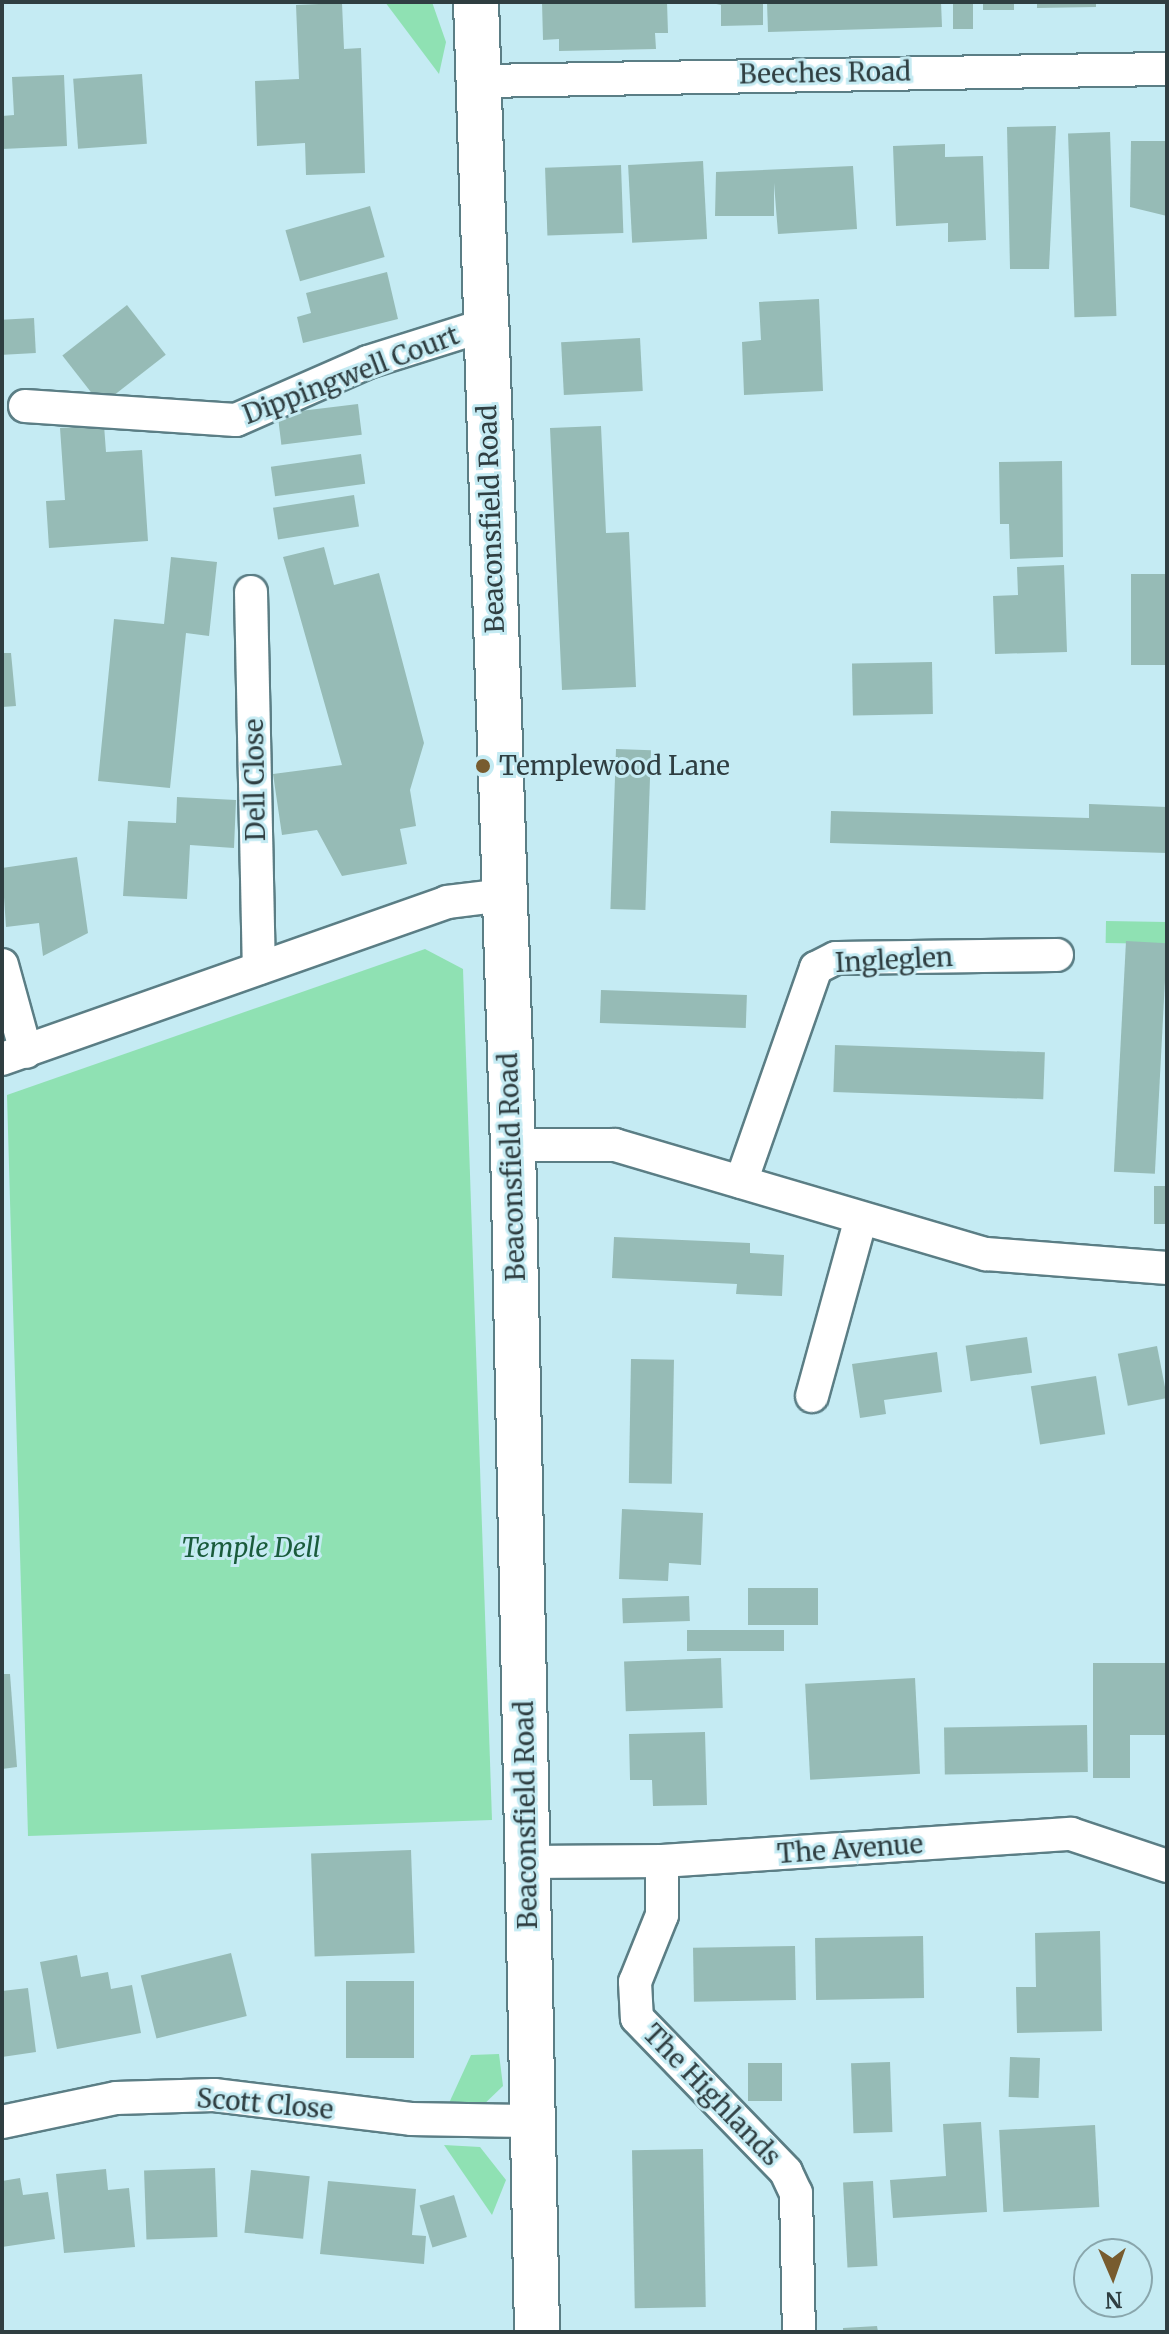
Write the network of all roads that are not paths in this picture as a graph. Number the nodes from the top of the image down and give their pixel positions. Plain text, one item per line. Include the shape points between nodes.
1 (476, 2) edge
2 (1167, 69) edge
3 (483, 81) junction
4 (485, 325) junction
5 (25, 406) dead end
6 (251, 592) dead end
7 (503, 895) junction
8 (1057, 955) dead end
9 (2, 965) edge
10 (259, 968) junction
11 (14, 1056) edge
12 (513, 1145) junction
13 (741, 1182) junction
14 (860, 1222) junction
15 (1167, 1268) edge
16 (812, 1396) dead end
17 (662, 1861) junction
18 (527, 1862) junction
19 (1167, 1866) edge
20 (529, 2121) junction
21 (2, 2122) edge
22 (537, 2332) edge
23 (799, 2332) edge

1 - 3 main road, Beaconsfield Road
2 - 3 street, Beeches Road
3 - 4 main road, Beaconsfield Road
4 - 5 street, Dippingwell Court via 368,362 236,420
4 - 7 main road, Beaconsfield Road
6 - 10 street, Dell Close
7 - 10 street via 447,902
7 - 12 main road, Beaconsfield Road
8 - 13 street, Ingleglen via 836,958 816,968
9 - 11 street
10 - 11 street
12 - 13 street via 615,1145
12 - 18 main road, Beaconsfield Road
13 - 14 street
14 - 15 street via 986,1254
14 - 16 street
17 - 18 street, The Avenue
17 - 19 street, The Avenue via 1071,1834
17 - 23 street, The Highlands via 662,1915 635,1982 637,2018 786,2172 796,2193
18 - 20 main road, Beaconsfield Road
20 - 21 street, Scott Close via 411,2119 214,2095 116,2098
20 - 22 main road, Beaconsfield Road

